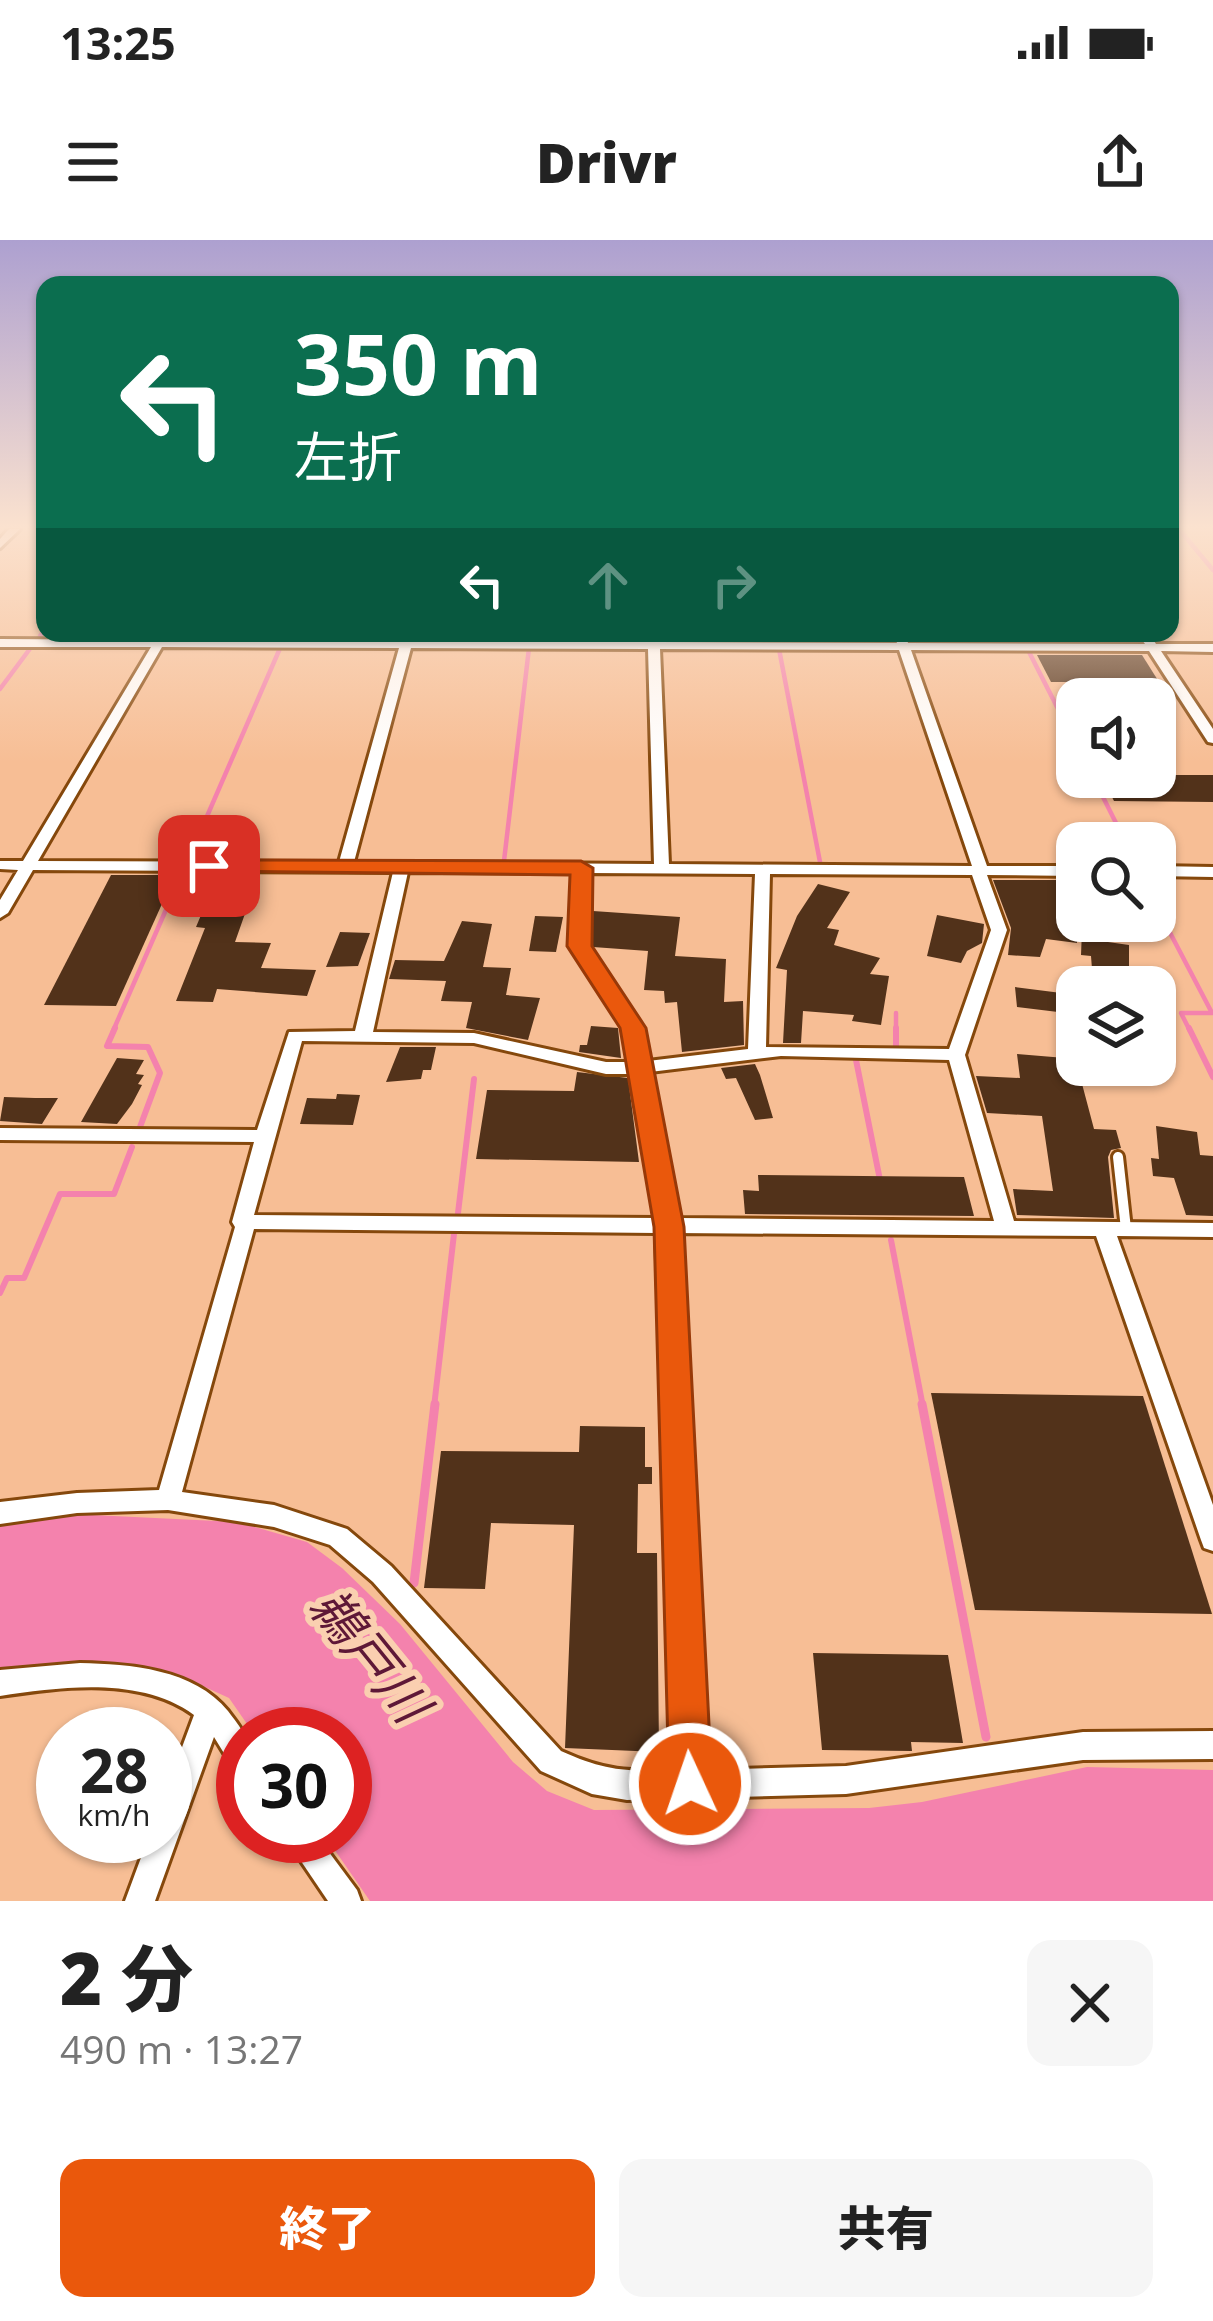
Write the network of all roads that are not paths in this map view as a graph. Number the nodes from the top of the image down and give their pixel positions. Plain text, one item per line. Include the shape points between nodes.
1 (54, 642) edge
2 (160, 642) edge
3 (406, 642) edge
4 (654, 642) edge
5 (902, 642) edge
6 (964, 642) edge
7 (1149, 642) edge
8 (0, 643) edge
9 (1153, 648) junction
10 (1213, 648) edge
11 (1213, 739) edge
12 (0, 866) edge
13 (28, 866) junction
14 (345, 867) junction
15 (402, 867) junction
16 (581, 868) junction
17 (662, 868) junction
18 (763, 869) junction
19 (979, 870) junction
20 (1056, 871) edge
21 (1176, 871) edge
22 (1213, 872) edge
23 (0, 913) edge
24 (363, 1036) junction
25 (757, 1052) junction
26 (956, 1055) junction
27 (640, 1068) junction
28 (0, 1134) edge
29 (265, 1136) junction
30 (1118, 1156) dead end
31 (246, 1222) junction
32 (668, 1227) junction
33 (1006, 1228) junction
34 (1115, 1229) junction
35 (1213, 1230) edge
36 (168, 1500) junction
37 (0, 1513) edge
38 (1213, 1540) edge
39 (0, 1683) edge
40 (209, 1711) junction
41 (216, 1721) edge
42 (1213, 1745) edge
43 (192, 1757) edge
44 (690, 1784) junction
45 (154, 1863) edge
46 (319, 1863) edge
47 (140, 1901) edge
48 (346, 1901) edge

1 - 8 street
2 - 13 street
3 - 14 street
4 - 17 street
5 - 19 street
6 - 9 street
7 - 9 street
9 - 10 street
9 - 11 street
12 - 13 street
13 - 14 street
13 - 23 street
14 - 15 street
15 - 16 street
15 - 24 street
16 - 17 street
16 - 27 street via 579,946 633,1028
17 - 18 street
18 - 19 street
18 - 25 street
19 - 20 street
19 - 26 street via 999,930
21 - 22 street
24 - 27 street via 474,1038 583,1065
24 - 29 street via 295,1036
25 - 26 street
25 - 27 street
26 - 33 street
27 - 32 street
28 - 29 street
29 - 31 street
30 - 34 lane
31 - 32 street
31 - 36 street
32 - 33 street
32 - 44 street
33 - 34 street
34 - 35 street
34 - 38 street
36 - 37 street
36 - 44 street via 274,1516 338,1537 382,1574 551,1761 627,1786
39 - 40 street via 81,1674 170,1687
40 - 41 street
40 - 43 street
42 - 44 street via 1083,1746 846,1780
45 - 47 street
46 - 48 street

